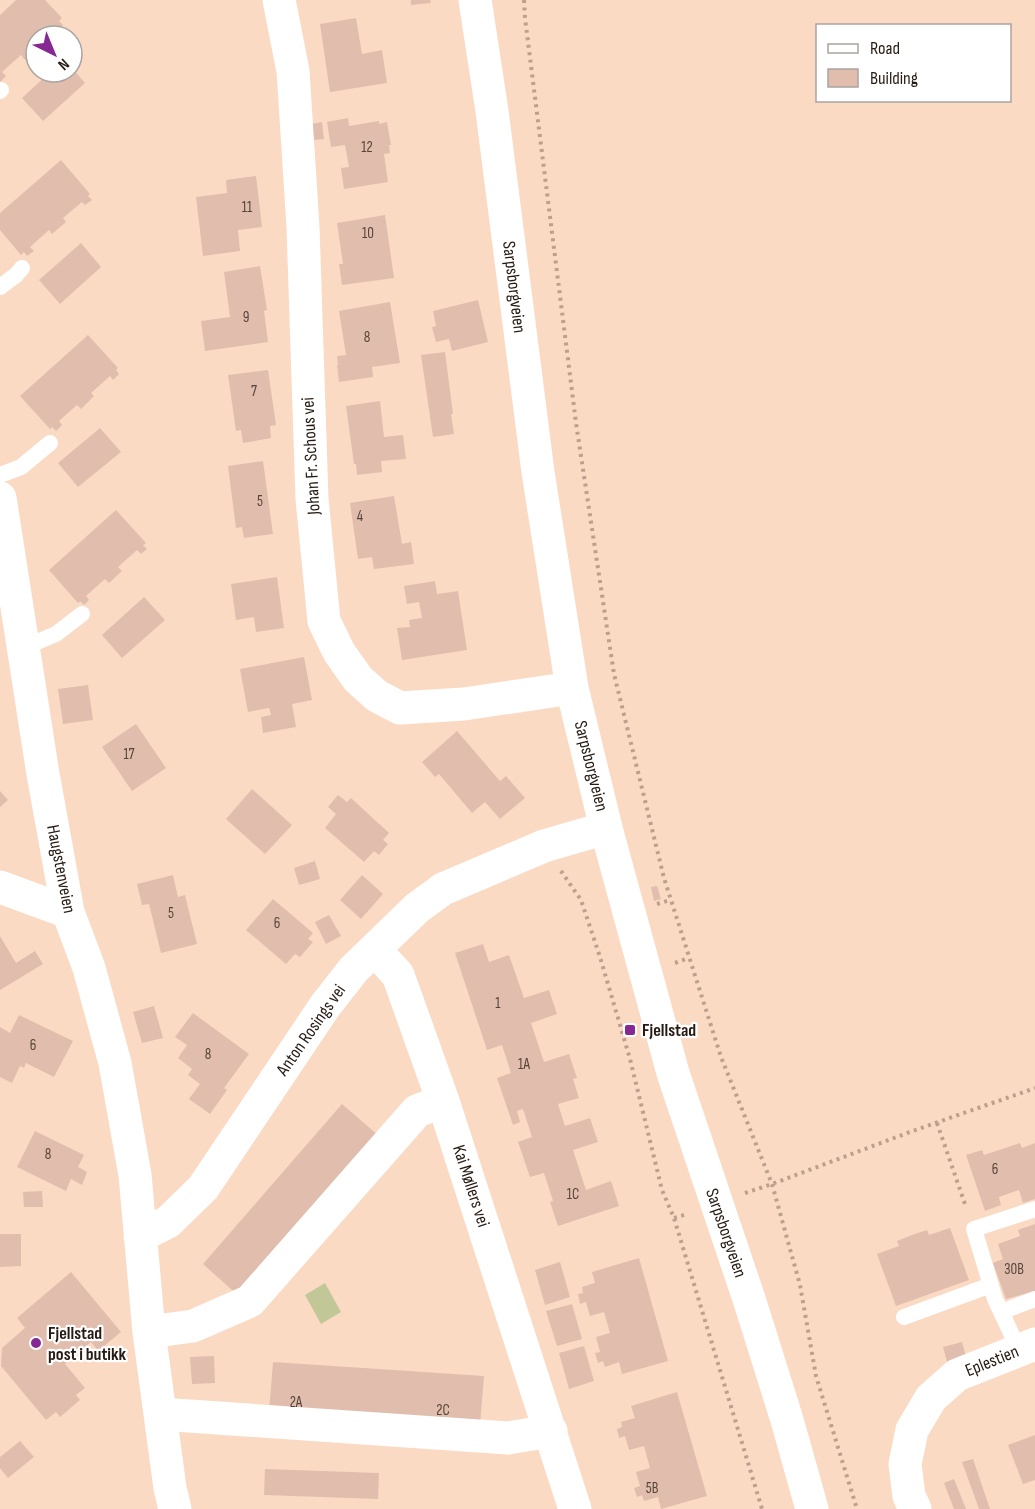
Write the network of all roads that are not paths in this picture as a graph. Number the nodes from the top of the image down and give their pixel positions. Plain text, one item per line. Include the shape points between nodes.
1 (279, 0) edge
2 (475, 0) edge
3 (22, 268) dead end
4 (0, 288) edge
5 (50, 442) dead end
6 (0, 475) edge
7 (0, 498) edge
8 (82, 614) dead end
9 (23, 648) junction
10 (572, 688) junction
11 (606, 828) junction
12 (0, 887) edge
13 (68, 912) junction
14 (375, 950) junction
15 (443, 1101) junction
16 (1035, 1209) edge
17 (140, 1236) junction
18 (991, 1286) junction
19 (1035, 1299) edge
20 (1001, 1312) junction
21 (904, 1317) dead end
22 (149, 1332) junction
23 (1027, 1347) edge
24 (160, 1414) junction
25 (551, 1431) junction
26 (175, 1509) edge
27 (576, 1509) edge
28 (813, 1509) edge
29 (915, 1509) edge

1 - 10 main road, Johan Fr. Schous vei via 293,71 303,227 312,499 324,621 358,679 377,696 400,708 464,704
2 - 10 main road, Sarpsborgveien via 538,472
3 - 4 lane
5 - 6 lane via 21,467
7 - 9 main road, Haugstenveien
8 - 9 lane via 56,634
9 - 13 main road, Haugstenveien
10 - 11 main road, Sarpsborgveien
11 - 14 main road, Anton Rosings vei via 544,846 443,889 417,908
11 - 28 main road, Sarpsborgveien via 673,1073 750,1302
12 - 13 main road
13 - 17 main road, Haugstenveien via 89,968 116,1063 135,1175
14 - 15 main road, Kai Møllers vei via 398,975
14 - 17 main road, Anton Rosings vei via 354,969 325,1006 203,1188 168,1222
15 - 22 main road via 417,1111 250,1301 193,1326
15 - 25 main road, Kai Møllers vei
16 - 18 lane via 974,1229
17 - 22 main road
18 - 20 lane
18 - 21 lane
19 - 20 lane
20 - 23 lane
22 - 24 main road
23 - 29 main road, Eplestien via 957,1375 931,1398 912,1431 905,1464 909,1496
24 - 25 main road via 508,1438
24 - 26 main road
25 - 27 main road, Kai Møllers vei

